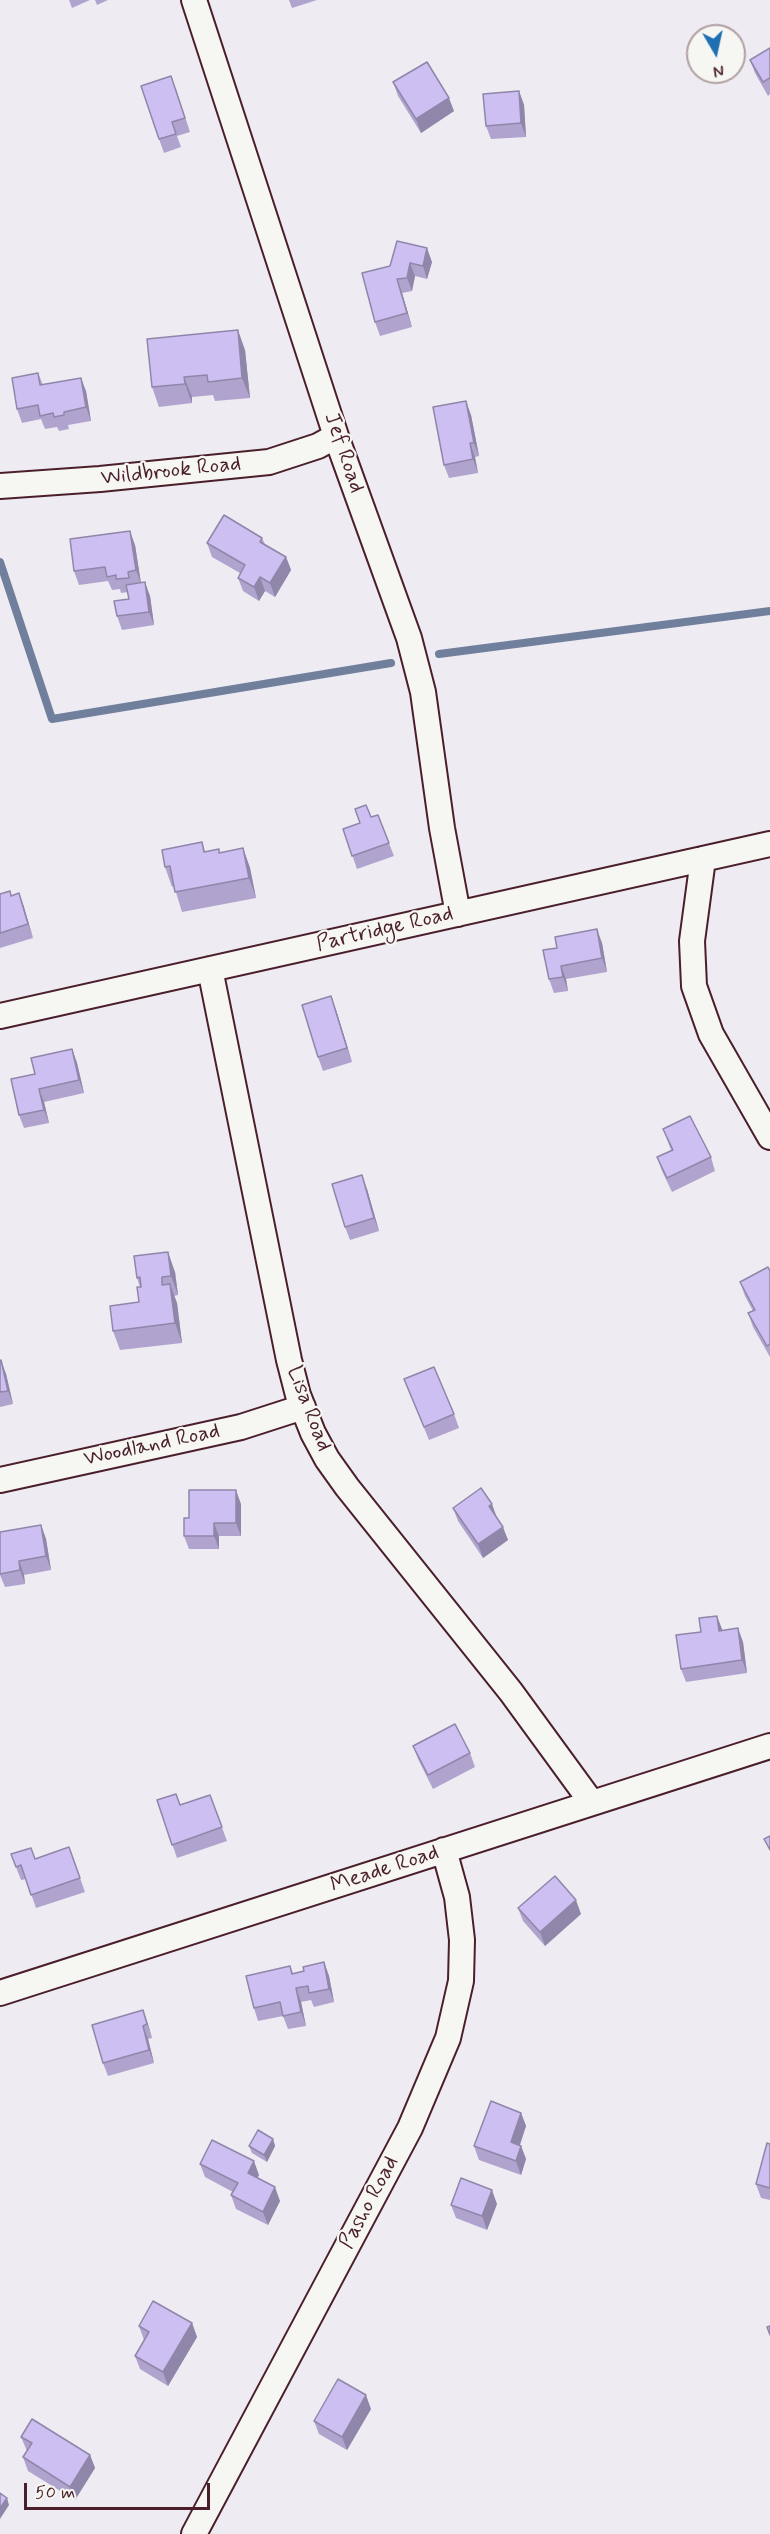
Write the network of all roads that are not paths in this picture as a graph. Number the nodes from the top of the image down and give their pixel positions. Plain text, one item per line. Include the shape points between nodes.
1 (194, 0) edge
2 (336, 436) junction
3 (0, 486) edge
4 (770, 844) edge
5 (703, 859) junction
6 (458, 914) junction
7 (210, 969) junction
8 (0, 1016) edge
9 (770, 1137) edge
10 (303, 1407) junction
11 (0, 1480) edge
12 (770, 1746) edge
13 (592, 1803) junction
14 (444, 1850) junction
15 (0, 1994) edge
16 (194, 2534) edge

1 - 2 street, Jef Road
2 - 3 street, Wildbrook Road via 269,462
2 - 6 street, Jef Road via 409,638 423,692
4 - 5 street, Partridge Road
5 - 6 street, Partridge Road
5 - 9 street via 692,941 694,986 711,1034
6 - 7 street, Partridge Road
7 - 8 street, Partridge Road
7 - 10 street, Lisa Road via 289,1360
10 - 11 street, Woodland Road via 241,1427
10 - 13 street, Lisa Road via 327,1459 512,1692
12 - 13 street, Meade Road
13 - 14 street, Meade Road
14 - 15 street, Meade Road
14 - 16 street, Pasho Road via 457,1897 462,1940 461,1981 448,2038 410,2128

